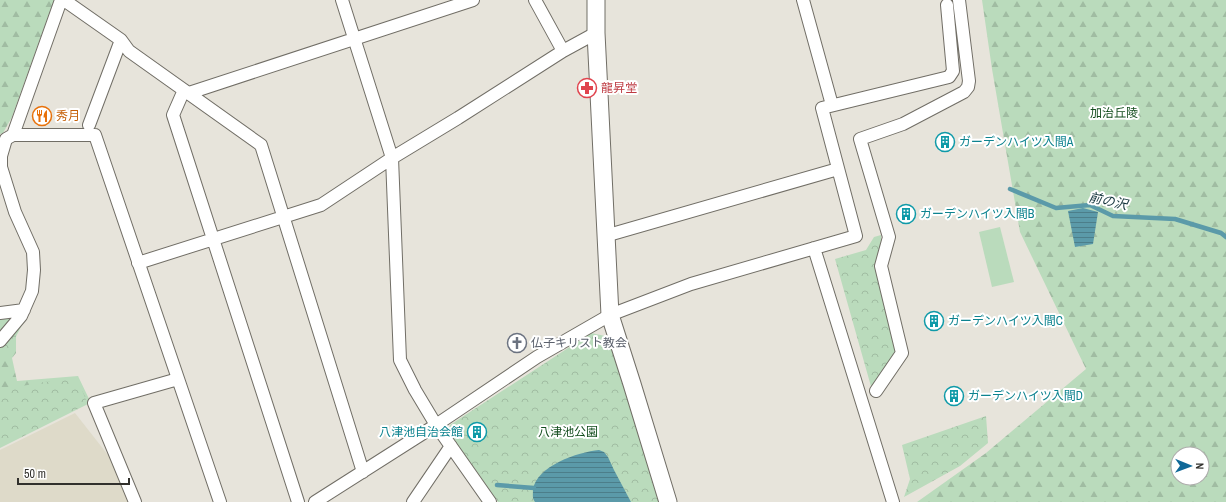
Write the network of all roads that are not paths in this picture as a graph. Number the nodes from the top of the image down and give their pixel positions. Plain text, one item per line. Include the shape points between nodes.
1 (63, 0) edge
2 (342, 0) edge
3 (473, 0) edge
4 (535, 0) edge
5 (596, 0) edge
6 (803, 0) edge
7 (960, 0) edge
8 (947, 5) dead end
9 (596, 33) junction
10 (355, 39) junction
11 (121, 40) junction
12 (563, 51) junction
13 (186, 92) junction
14 (832, 105) junction
15 (89, 125) dead end
16 (13, 135) junction
17 (392, 158) junction
18 (838, 169) junction
19 (282, 217) junction
20 (605, 236) junction
21 (214, 238) junction
22 (814, 248) junction
23 (138, 262) junction
24 (24, 310) junction
25 (0, 313) edge
26 (610, 315) junction
27 (0, 341) edge
28 (178, 379) junction
29 (876, 391) dead end
30 (436, 425) junction
31 (451, 446) junction
32 (363, 472) junction
33 (489, 501) edge
34 (135, 502) edge
35 (220, 502) edge
36 (298, 502) edge
37 (315, 502) edge
38 (413, 502) edge
39 (668, 502) edge
40 (893, 502) edge

1 - 11 street
1 - 16 street
2 - 10 street
3 - 10 street
4 - 12 street
5 - 9 street
6 - 14 street
7 - 29 street via 968,87 964,92 903,124 860,139 889,237 881,266 902,353
8 - 14 street via 953,71 948,77
9 - 12 street
9 - 20 street
10 - 13 street
10 - 17 street
11 - 13 street via 129,51
11 - 15 street
12 - 17 street
13 - 19 street via 260,145
13 - 21 street via 173,115
14 - 18 street via 822,108
16 - 23 street via 95,135
16 - 24 street via 6,139 0,166 14,212 33,252 32,291
17 - 19 street via 320,205
17 - 30 street via 400,360
18 - 20 street
18 - 22 street via 856,236
19 - 21 street
19 - 32 street
20 - 26 street
21 - 23 street
21 - 36 street
22 - 26 street via 691,284
22 - 40 street
23 - 28 street
24 - 25 street
24 - 27 street
26 - 30 street via 537,357
26 - 39 street
28 - 34 street via 94,403
28 - 35 street
30 - 31 street
30 - 32 street
31 - 33 street
31 - 38 street
32 - 37 street

